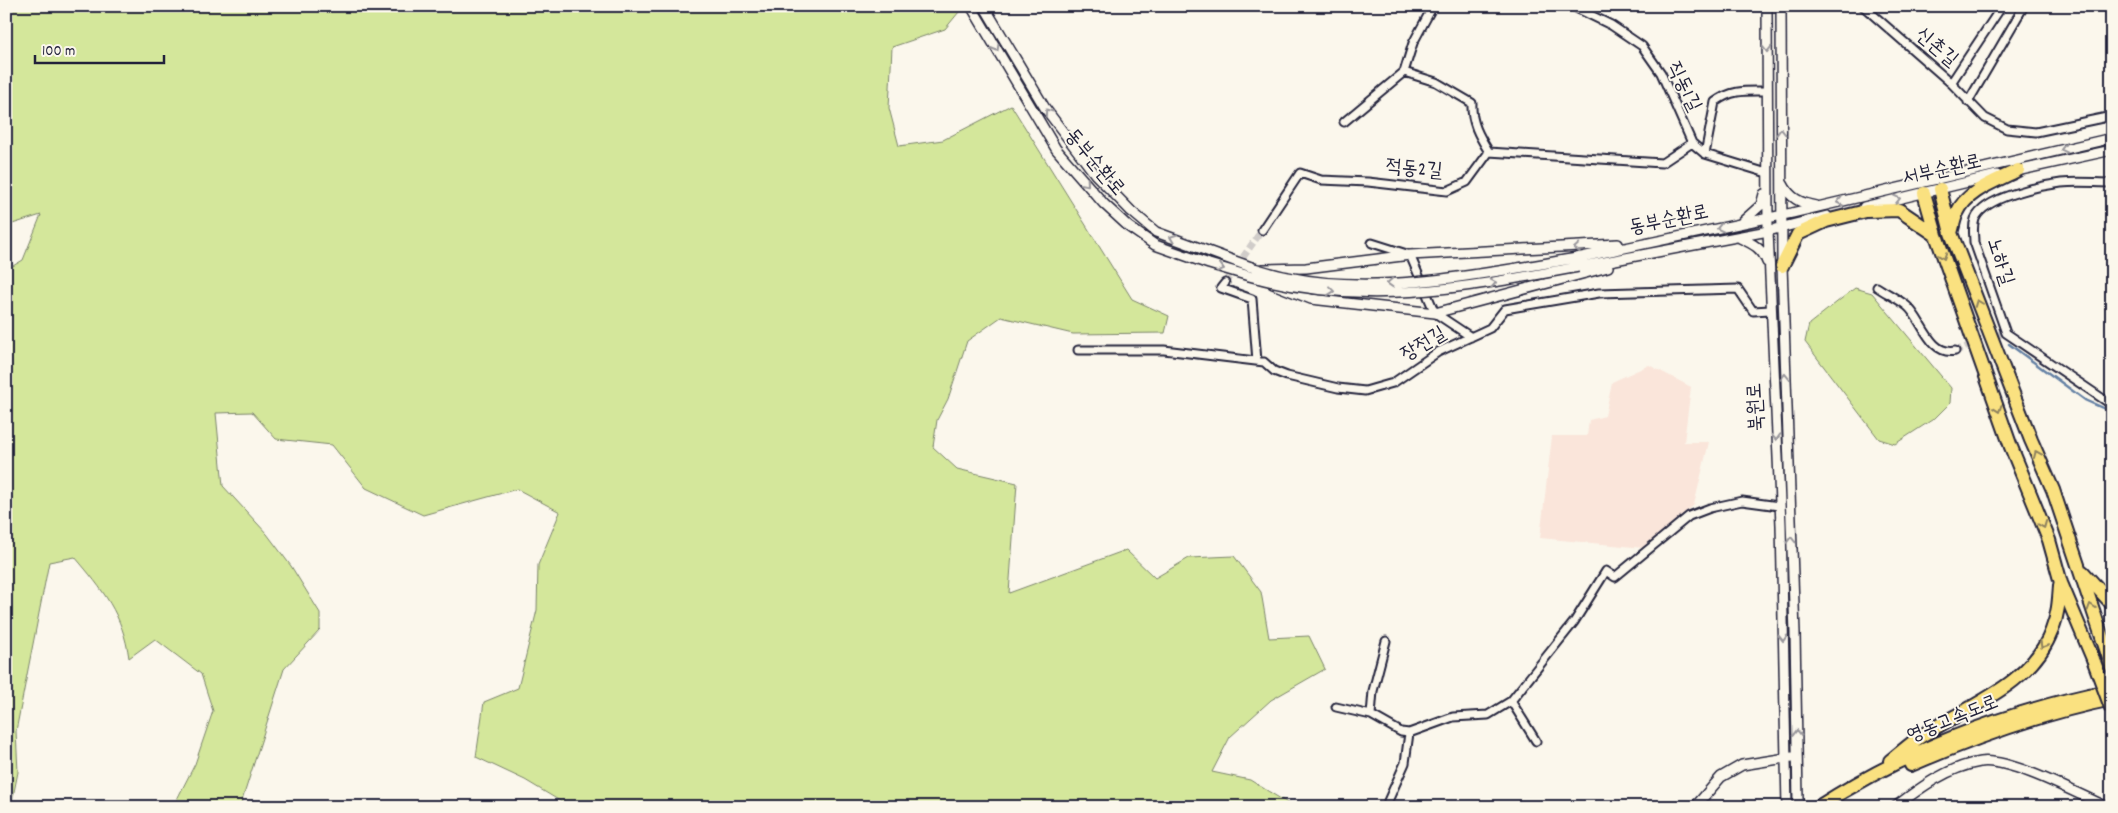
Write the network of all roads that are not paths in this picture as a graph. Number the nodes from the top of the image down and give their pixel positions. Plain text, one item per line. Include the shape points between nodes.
1 (971, 6) edge
2 (984, 6) edge
3 (1433, 6) edge
4 (1572, 6) edge
5 (1767, 6) edge
6 (1780, 6) edge
7 (1863, 6) edge
8 (2002, 6) edge
9 (2024, 6) edge
10 (1404, 72) junction
11 (1951, 83) junction
12 (1767, 92) junction
13 (1781, 92) junction
14 (1968, 102) junction
15 (2112, 116) edge
16 (1344, 122) dead end
17 (2112, 138) edge
18 (1692, 144) junction
19 (1489, 152) junction
20 (2110, 152) edge
21 (1704, 154) junction
22 (2018, 170) junction
23 (1767, 173) junction
24 (1782, 181) junction
25 (2112, 183) edge
26 (1767, 184) junction
27 (1938, 184) junction
28 (1923, 188) junction
29 (1818, 207) junction
30 (1863, 210) junction
31 (1782, 215) junction
32 (1768, 218) junction
33 (1829, 218) junction
34 (1740, 224) junction
35 (1782, 228) junction
36 (1262, 230) tunnel mouth
37 (1768, 231) junction
38 (1951, 233) junction
39 (1936, 235) junction
40 (1738, 237) junction
41 (1678, 238) junction
42 (1372, 243) dead end
43 (1681, 248) junction
44 (1410, 255) junction
45 (1577, 262) junction
46 (1776, 267) junction
47 (1254, 273) junction
48 (1225, 283) dead end
49 (1877, 287) dead end
50 (1770, 310) junction
51 (1435, 313) junction
52 (1471, 337) junction
53 (1078, 350) dead end
54 (1955, 351) tunnel mouth
55 (1256, 361) junction
56 (2112, 405) edge
57 (1780, 506) junction
58 (2078, 567) junction
59 (2060, 583) junction
60 (1793, 588) junction
61 (1781, 589) junction
62 (2112, 604) edge
63 (1386, 641) dead end
64 (2112, 667) edge
65 (2112, 690) edge
66 (2112, 699) edge
67 (1511, 701) junction
68 (1336, 707) dead end
69 (2112, 710) edge
70 (1371, 715) junction
71 (1409, 733) junction
72 (1536, 741) dead end
73 (1787, 756) junction
74 (1797, 758) junction
75 (1870, 776) junction
76 (1798, 800) dead end
77 (1388, 801) dead end
78 (1825, 806) edge
79 (1695, 807) edge
80 (1788, 807) edge
81 (1896, 807) edge
82 (2107, 807) edge

1 -> 47 street, 동부순환로 via 1056,149 1104,204 1129,227 1155,244 1209,264
47 -> 2 street, 동부순환로 via 1156,232 1131,211 1095,174 1045,108
3 - 10 street via 1413,43
4 - 18 street, 직동1길 via 1611,25 1642,46 1661,73
5 -> 12 street, 북원로
6 - 13 street, 북원로
7 - 11 street, 신촌길
8 - 11 street
9 - 14 street
10 - 16 street
10 - 19 street via 1436,82 1472,103 1471,116
11 - 14 street, 신촌길
12 - 13 street
12 - 21 street via 1738,91 1715,102
12 - 23 street, 북원로
24 -> 13 street, 북원로
14 - 15 street, 신촌길 via 1986,118 2007,129 2036,132
17 -> 27 street, 서부순환로
18 - 19 street via 1662,163
18 - 21 street, 직동1길
19 - 36 street, 적동2길 via 1467,182 1447,191 1321,180 1300,173
20 - 22 street, 서부순환로
21 - 23 street, 직동1길
22 - 27 street, 서부순환로
22 - 38 highway via 1968,198 1957,212
23 - 26 street, 북원로
24 - 29 street via 1788,193 1796,199
24 - 31 street, 북원로
25 - 56 street, 노하길 via 2062,183 1996,199 1982,208 1973,228 1974,242 2004,334
26 - 32 street, 북원로
26 - 34 street via 1761,205
27 - 28 street, 서부순환로
27 - 38 highway
28 -> 29 street, 서부순환로
30 -> 28 street, 서부순환로
28 - 39 highway
29 - 31 street, 서부순환로
30 - 33 highway
30 - 39 highway via 1899,210
31 - 32 street, 동부순환로
31 - 35 street, 북원로
32 - 34 street, 동부순환로
32 - 37 street, 북원로
33 - 35 street
33 - 46 highway via 1798,234
34 -> 41 street, 동부순환로
35 - 37 street, 동부순환로
35 - 46 street, 북원로
37 - 40 street, 동부순환로
37 - 46 street, 북원로
58 -> 38 highway via 2053,490
39 -> 59 highway via 2011,447 2049,540
40 - 43 street, 동부순환로
40 - 46 street via 1757,246
41 -> 44 street via 1572,248
41 - 45 street, 동부순환로
42 - 44 street
43 - 45 street, 동부순환로
43 - 51 street
44 - 47 street
44 - 51 street
45 - 47 street, bridge via 1490,284 1373,294 1297,287
46 - 50 street, 북원로
60 -> 46 street, 북원로
47 - 51 street via 1311,299
48 - 55 street via 1221,288 1252,299
49 - 54 street via 1916,315 1923,330 1937,346 1948,352
50 - 52 street, 장전길 via 1753,311 1738,288 1599,293 1505,309 1490,328
50 -> 57 street, 북원로
51 - 52 street
52 - 55 street, 장전길 via 1438,352 1393,383 1365,391 1287,376 1264,362
53 - 55 street, 장전길 via 1164,350
57 - 61 street, 북원로
57 - 67 street via 1742,501 1696,513 1615,577 1606,571 1574,622
58 - 62 highway
64 -> 58 highway
59 - 69 highway, bridge
59 -> 75 highway via 2052,632 2025,669 2005,686 1922,735
60 - 61 street
74 -> 60 street, 북원로
61 -> 73 street, 북원로
63 - 70 street via 1373,691
65 - 75 highway, 영동고속도로 via 2026,711 1929,747
66 - 78 highway, 영동고속도로 via 2040,716 1958,746
67 - 71 street via 1488,715 1453,717
67 - 72 street
68 - 70 street
70 - 71 street via 1400,732
71 - 77 street via 1405,763
73 - 74 street
73 - 79 street via 1742,765 1721,776
73 - 80 street, 북원로
74 - 76 street, 북원로
75 - 78 highway, 영동고속도로
81 - 82 street via 1949,772 1982,762 2019,768

